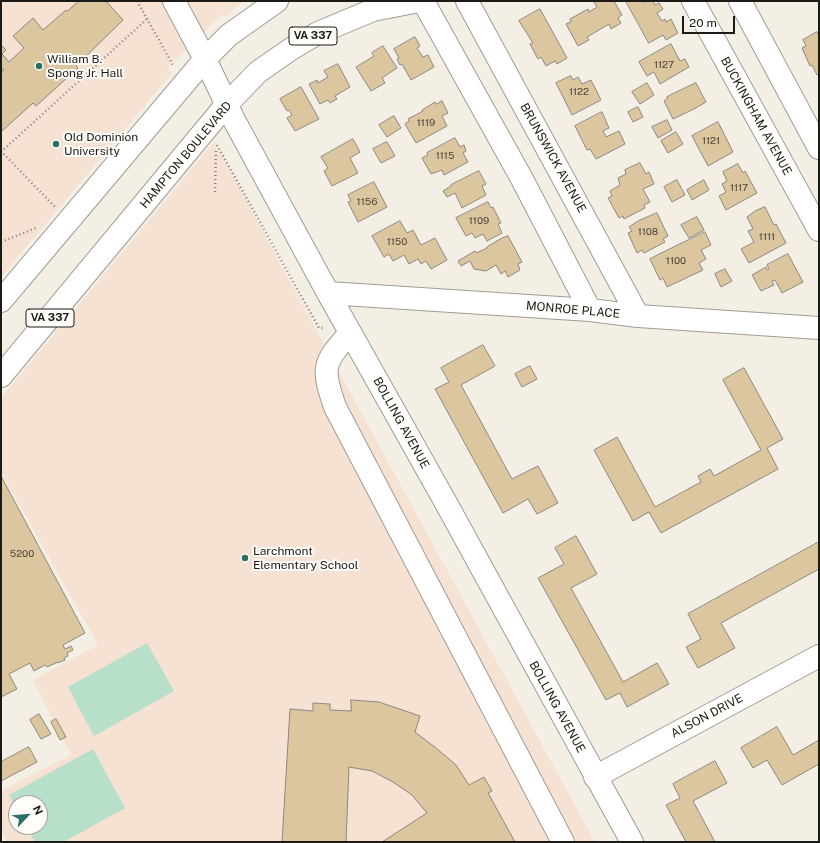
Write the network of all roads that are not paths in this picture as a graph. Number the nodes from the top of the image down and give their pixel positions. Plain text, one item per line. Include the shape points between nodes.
1 (174, 1) edge
2 (276, 1) edge
3 (419, 1) edge
4 (423, 1) edge
5 (467, 1) edge
6 (693, 1) edge
7 (740, 1) edge
8 (205, 58) junction
9 (226, 105) junction
10 (819, 148) edge
11 (819, 230) edge
12 (328, 293) junction
13 (1, 301) edge
14 (590, 310) junction
15 (638, 316) junction
16 (819, 328) edge
17 (348, 330) junction
18 (1, 376) edge
19 (819, 656) edge
20 (595, 776) junction
21 (563, 842) edge
22 (632, 842) edge

1 - 8 street, BOLLING AVENUE
2 - 8 street via 229,35
3 - 9 street, HAMPTON BOULEVARD / VA 337 via 373,10 318,33 258,72
4 - 14 street via 522,178
5 - 15 street, BRUNSWICK AVENUE
6 - 11 street, BUCKINGHAM AVENUE
7 - 10 street
8 - 9 street, BOLLING AVENUE
8 - 13 street
9 - 12 street, BOLLING AVENUE
9 - 18 street, HAMPTON BOULEVARD / VA 337
12 - 14 street, MONROE PLACE
12 - 17 street, BOLLING AVENUE
14 - 15 street, MONROE PLACE
15 - 16 street, MONROE PLACE
17 - 20 street, BOLLING AVENUE
17 - 21 street via 327,364 326,381 335,407
19 - 20 street, ALSON DRIVE
20 - 22 street, BOLLING AVENUE

